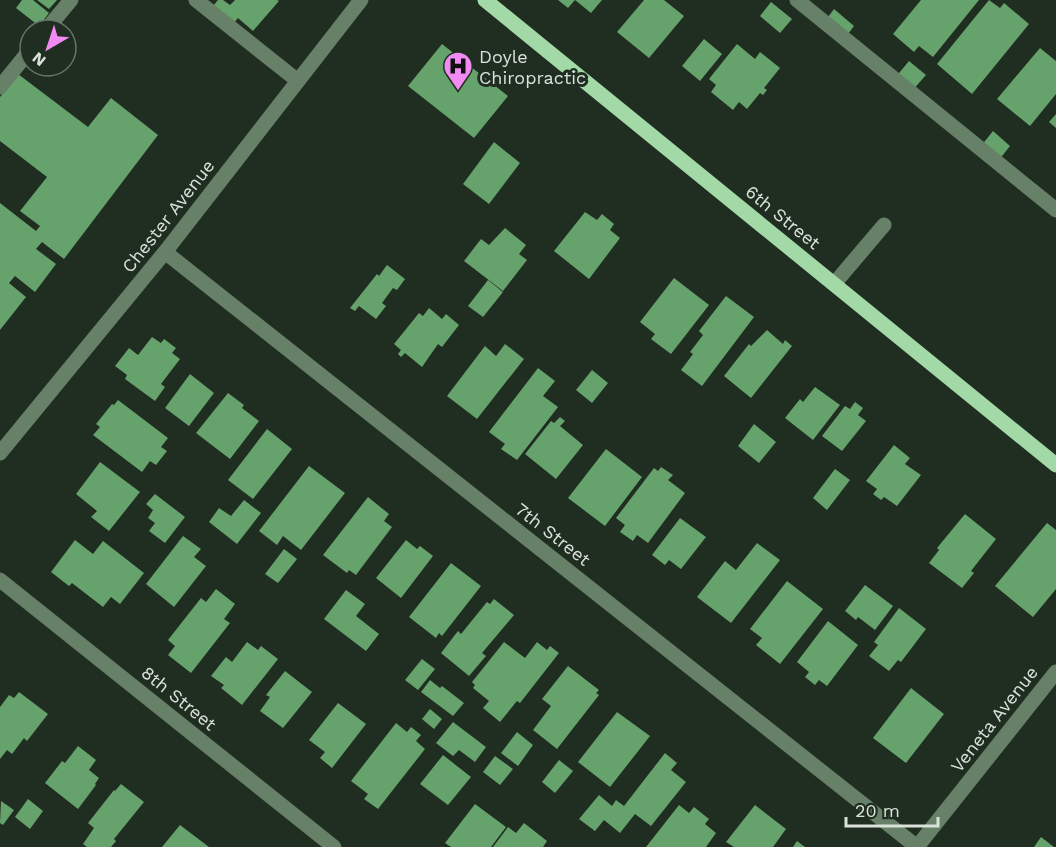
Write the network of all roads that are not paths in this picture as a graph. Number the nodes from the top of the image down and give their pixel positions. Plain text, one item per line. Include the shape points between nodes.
1 (71, 0) edge
2 (196, 0) edge
3 (361, 0) edge
4 (485, 0) edge
5 (797, 0) edge
6 (56, 18) edge
7 (18, 65) edge
8 (298, 81) junction
9 (0, 87) edge
10 (1056, 210) edge
11 (884, 225) dead end
12 (165, 252) junction
13 (834, 284) junction
14 (3, 442) edge
15 (1056, 465) edge
16 (0, 580) edge
17 (1056, 672) edge
18 (334, 847) edge
19 (917, 847) edge

1 - 6 street
2 - 8 street
3 - 8 street, Chester Avenue
4 - 13 main road, 6th Street
5 - 10 street
7 - 9 street
8 - 12 street, Chester Avenue
11 - 13 street
12 - 14 street, Chester Avenue
12 - 19 street, 7th Street
13 - 15 main road, 6th Street
16 - 18 street, 8th Street
17 - 19 street, Veneta Avenue

